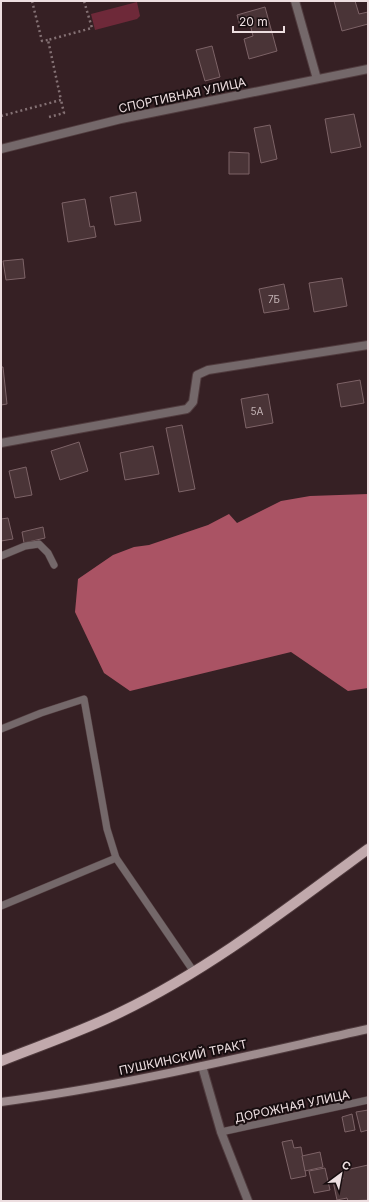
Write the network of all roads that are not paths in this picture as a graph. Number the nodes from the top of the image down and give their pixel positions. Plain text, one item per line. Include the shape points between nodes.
1 (295, 1) edge
2 (368, 69) edge
3 (317, 79) junction
4 (1, 149) edge
5 (368, 345) edge
6 (1, 443) edge
7 (1, 556) edge
8 (54, 565) dead end
9 (1, 729) edge
10 (368, 848) edge
11 (116, 858) junction
12 (1, 906) edge
13 (194, 972) junction
14 (368, 1029) edge
15 (1, 1062) edge
16 (202, 1066) junction
17 (368, 1100) edge
18 (1, 1102) edge
19 (221, 1132) junction
20 (248, 1201) edge

1 - 3 street
2 - 3 street, СПОРТИВНАЯ УЛИЦА
3 - 4 street, СПОРТИВНАЯ УЛИЦА via 121,119
5 - 6 street via 208,370 197,375 193,402 187,409
7 - 8 lane via 25,546 39,544 48,553
9 - 11 lane via 84,699 107,829
10 - 13 main road via 279,915
11 - 12 lane
11 - 13 lane
13 - 15 main road via 121,1012
14 - 16 main road, ПУШКИНСКИЙ ТРАКТ
16 - 18 main road, ПУШКИНСКИЙ ТРАКТ via 59,1094
16 - 19 street
17 - 19 lane, ДОРОЖНАЯ УЛИЦА
19 - 20 street

